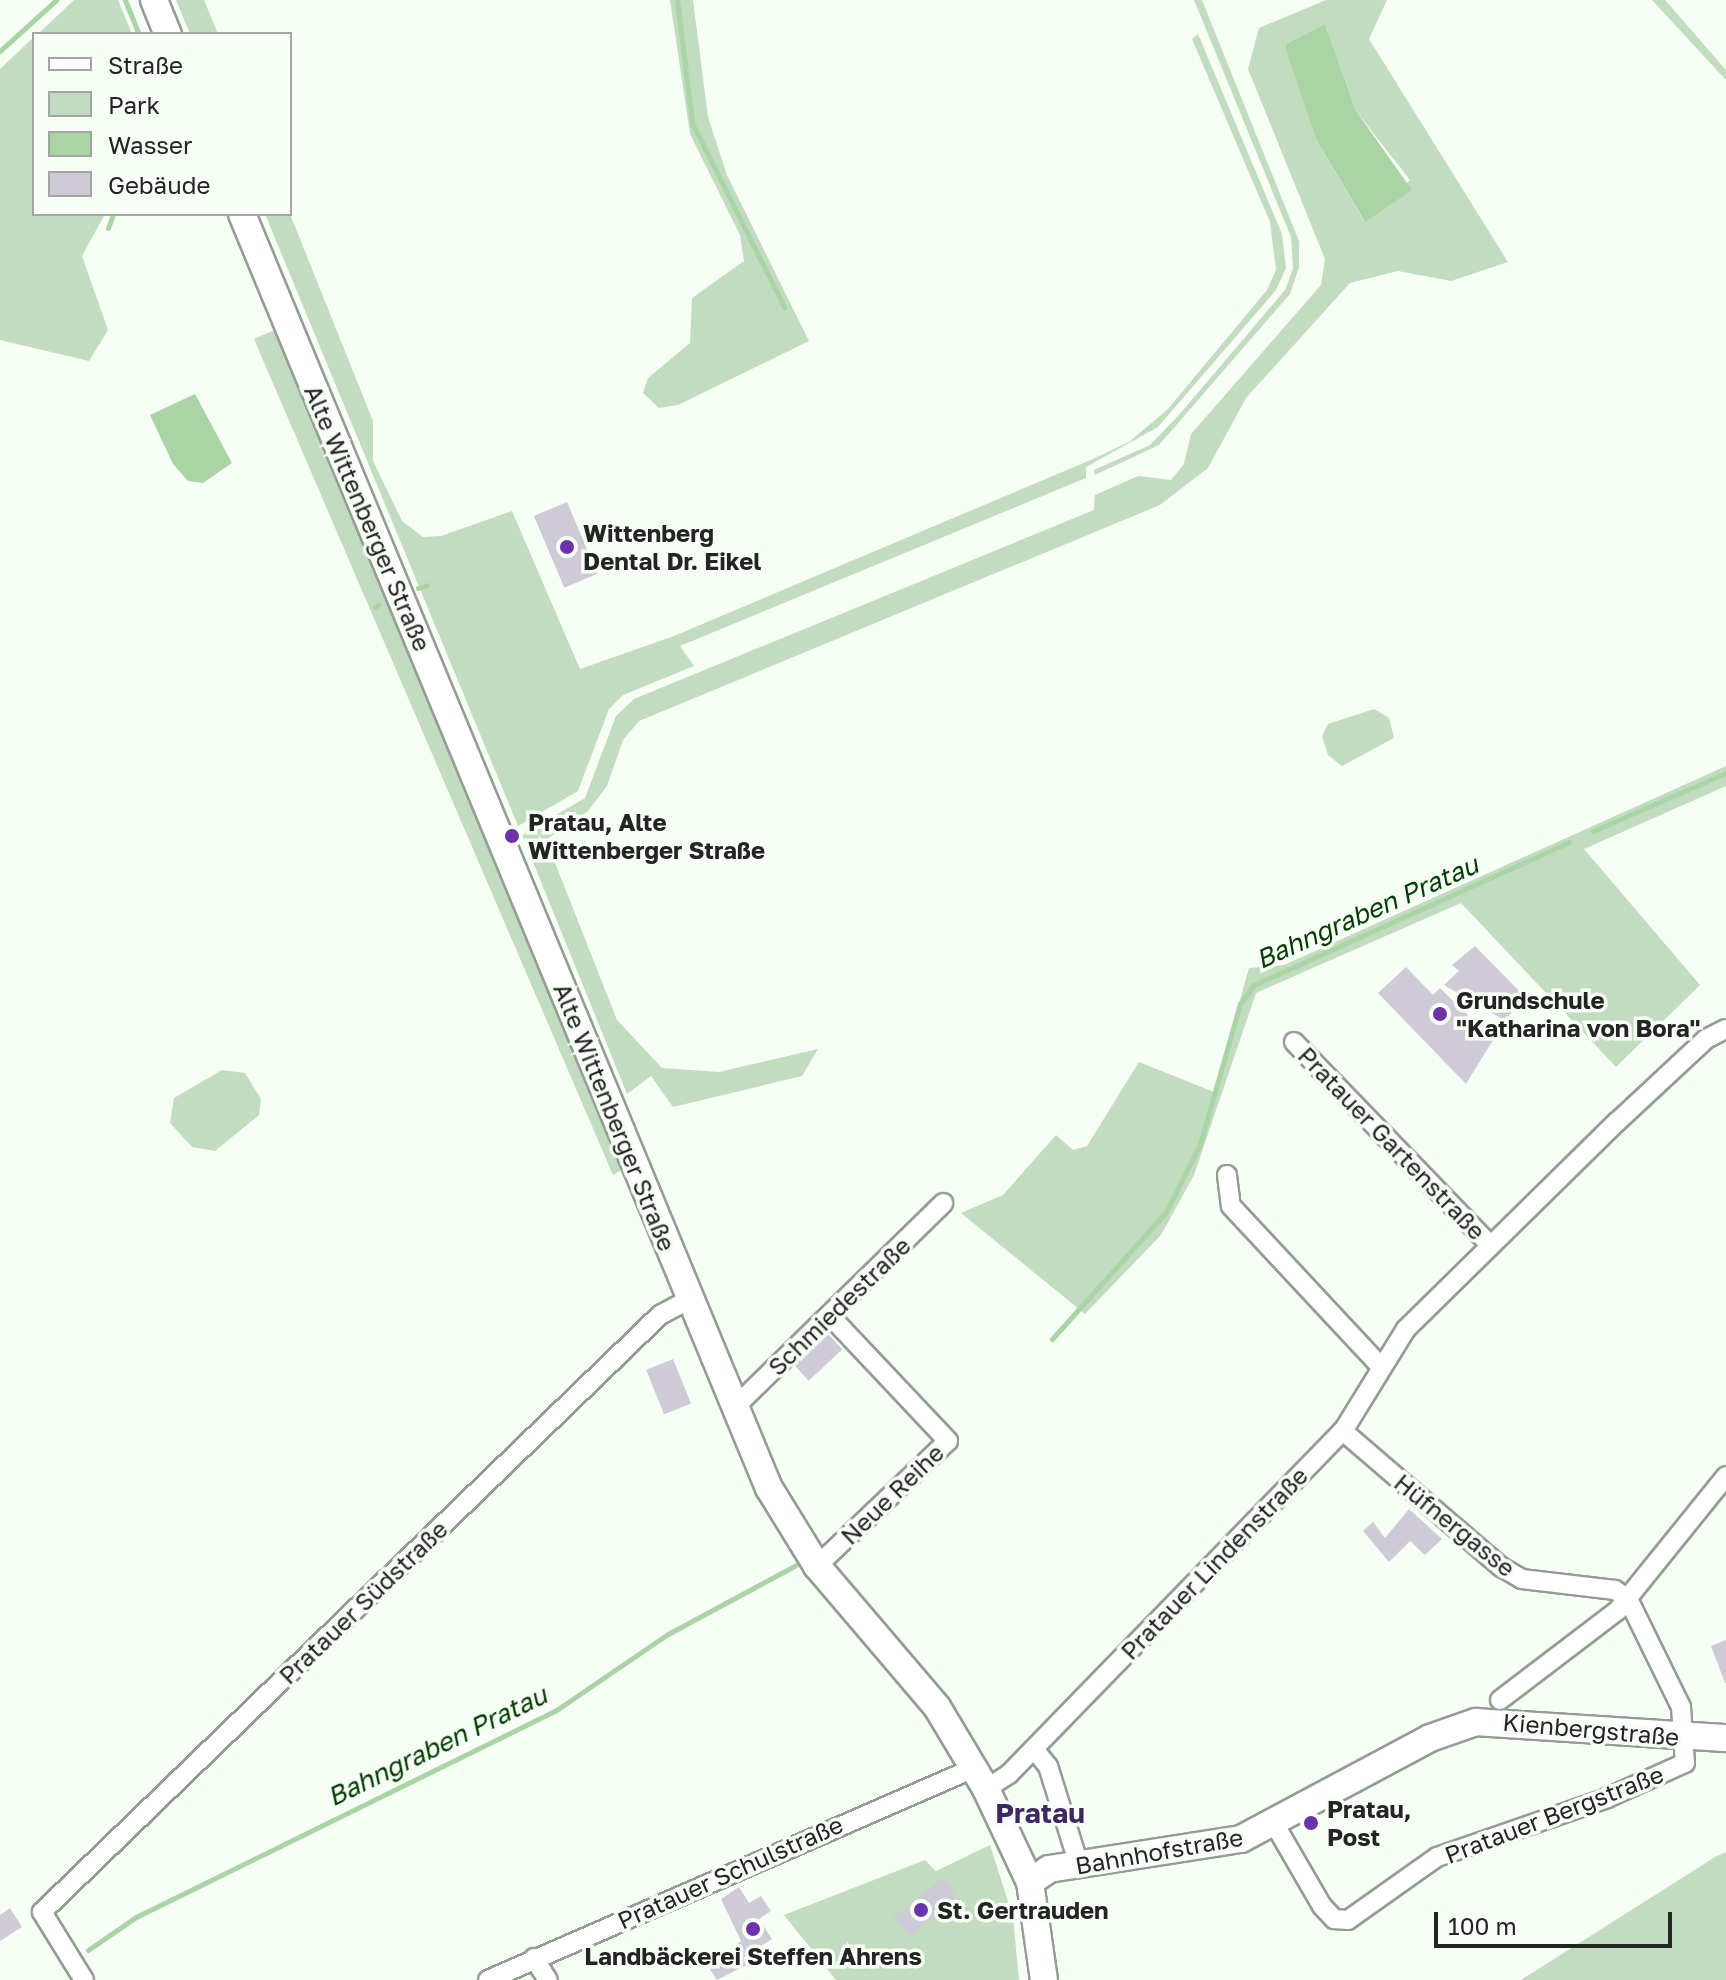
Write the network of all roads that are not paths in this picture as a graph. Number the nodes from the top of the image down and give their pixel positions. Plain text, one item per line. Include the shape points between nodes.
1 (154, 0) edge
2 (167, 32) edge
3 (243, 216) edge
4 (1726, 1029) edge
5 (1294, 1042) dead end
6 (1227, 1175) dead end
7 (943, 1203) dead end
8 (1489, 1244) junction
9 (690, 1299) junction
10 (830, 1316) junction
11 (1382, 1368) junction
12 (734, 1408) junction
13 (1343, 1431) junction
14 (1726, 1476) edge
15 (817, 1566) junction
16 (1628, 1599) junction
17 (1500, 1700) dead end
18 (1457, 1726) joint
19 (1684, 1737) junction
20 (1726, 1738) edge
21 (1034, 1749) junction
22 (980, 1778) junction
23 (1275, 1825) junction
24 (1079, 1865) junction
25 (1030, 1882) junction
26 (534, 1958) junction
27 (84, 1980) edge
28 (488, 1980) edge
29 (548, 1980) edge
30 (1044, 1980) edge

1 - 2 street
3 - 9 street, Alte Wittenberger Straße
4 - 8 street, Pratauer Lindenstraße via 1706,1039
5 - 8 street, Pratauer Gartenstraße
6 - 11 street via 1231,1206
7 - 10 street, Schmiedestraße
8 - 11 street, Pratauer Lindenstraße via 1406,1329
9 - 12 street, Alte Wittenberger Straße
9 - 27 street, Pratauer Südstraße via 660,1315 42,1912
10 - 12 street, Schmiedestraße
10 - 15 street, Neue Reihe via 948,1441
11 - 13 street, Pratauer Lindenstraße
12 - 15 street, Alte Wittenberger Straße via 788,1525
13 - 16 street, Hüfnergasse via 1501,1567 1522,1579 1615,1590
13 - 21 street, Pratauer Lindenstraße
14 - 16 street
15 - 22 street, Alte Wittenberger Straße via 937,1707
16 - 17 street
16 - 19 street via 1676,1694
18 - 19 street, Kienbergstraße via 1497,1719
18 - 23 street, Bahnhofstraße
19 - 20 street, Kienbergstraße
19 - 23 street, Pratauer Bergstraße via 1685,1763 1673,1770 1437,1857 1348,1920 1334,1919 1322,1906
21 - 22 street, Pratauer Lindenstraße
21 - 24 street via 1048,1766
22 - 25 street, Alte Wittenberger Straße
22 - 26 street, Pratauer Schulstraße
23 - 24 street, Bahnhofstraße via 1226,1842
24 - 25 street, Bahnhofstraße via 1049,1869
25 - 30 street, Alte Wittenberger Straße
26 - 28 street, Pratauer Schulstraße
26 - 29 street

